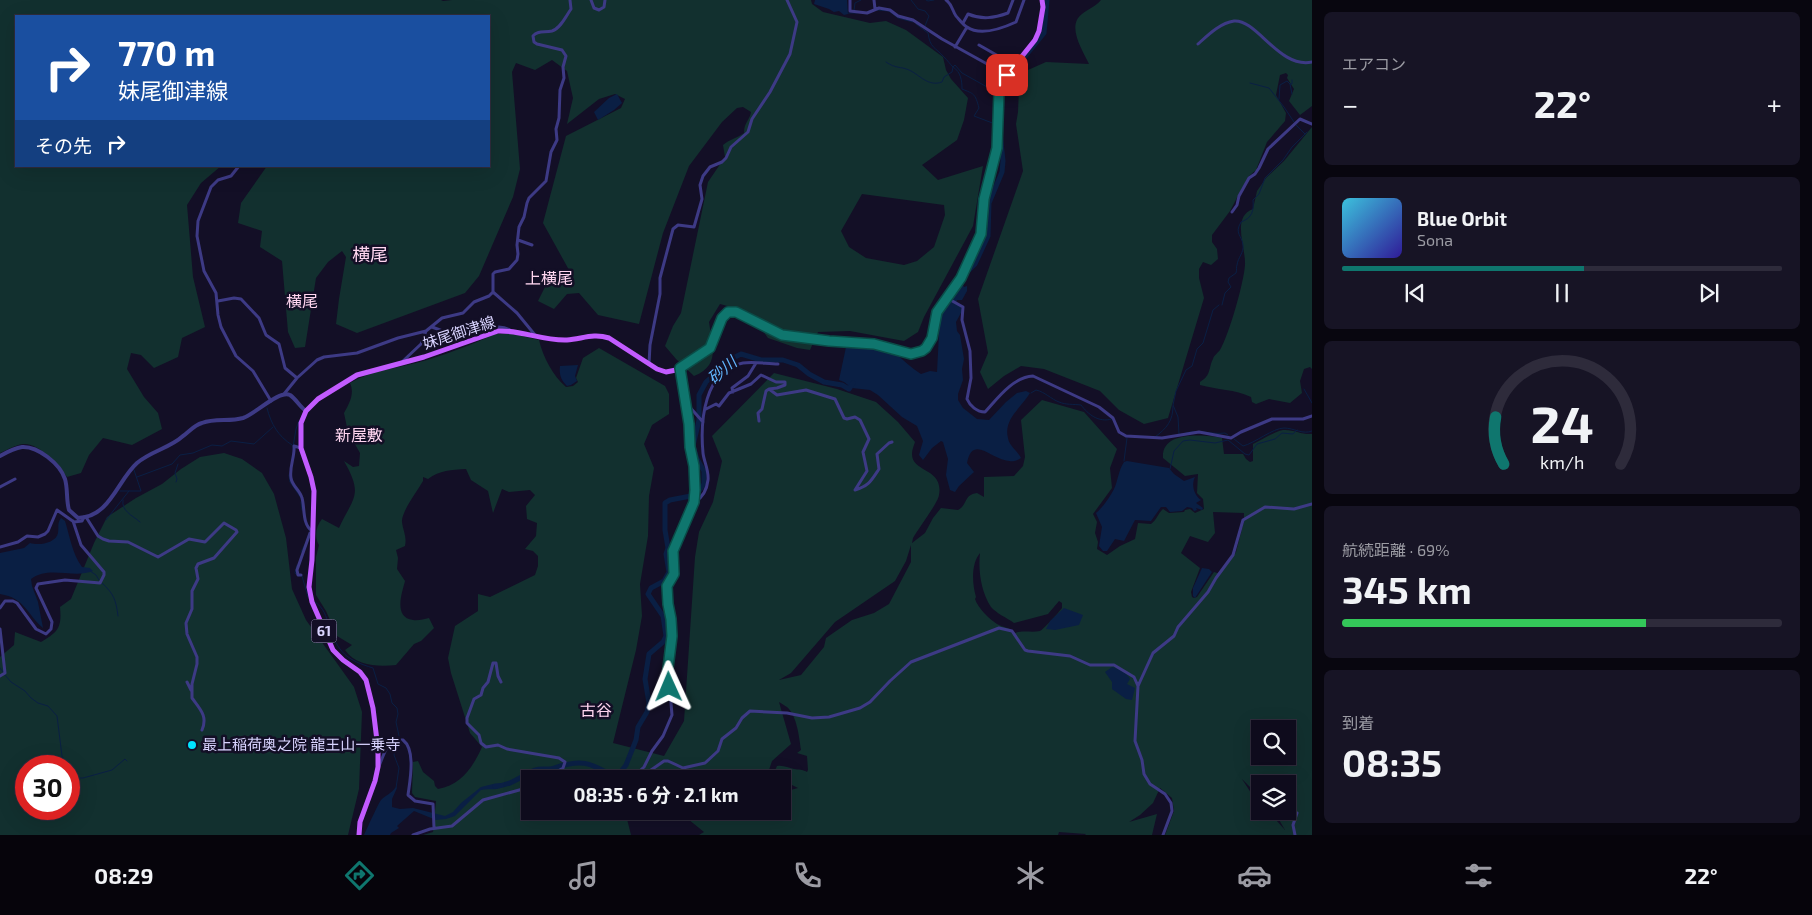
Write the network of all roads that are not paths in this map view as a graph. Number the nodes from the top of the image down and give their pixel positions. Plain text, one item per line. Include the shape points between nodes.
1 (570, 0) edge
2 (591, 0) edge
3 (605, 0) edge
4 (787, 0) edge
5 (850, 0) edge
6 (874, 0) edge
7 (946, 0) edge
8 (1013, 0) edge
9 (1024, 0) edge
10 (1042, 0) edge
11 (875, 9) junction
12 (963, 23) junction
13 (967, 27) junction
14 (1198, 44) dead end
15 (979, 45) dead end
16 (955, 47) junction
17 (1312, 62) edge
18 (1014, 65) junction
19 (1007, 75) junction
20 (1312, 124) edge
21 (238, 167) edge
22 (1232, 212) dead end
23 (518, 240) junction
24 (532, 245) dead end
25 (493, 292) junction
26 (946, 297) junction
27 (218, 301) junction
28 (432, 328) junction
29 (510, 330) junction
30 (426, 331) junction
31 (535, 335) junction
32 (756, 363) junction
33 (400, 364) junction
34 (778, 364) dead end
35 (649, 365) junction
36 (680, 368) junction
37 (297, 378) junction
38 (769, 389) junction
39 (733, 392) junction
40 (284, 394) junction
41 (271, 401) junction
42 (686, 403) junction
43 (706, 409) junction
44 (306, 412) junction
45 (1312, 416) edge
46 (702, 421) junction
47 (759, 421) dead end
48 (892, 442) dead end
49 (301, 448) junction
50 (0, 456) edge
51 (15, 479) dead end
52 (0, 487) edge
53 (694, 500) junction
54 (1312, 504) edge
55 (85, 517) junction
56 (73, 521) junction
57 (312, 530) junction
58 (0, 547) edge
59 (301, 575) dead end
60 (0, 608) edge
61 (0, 629) edge
62 (0, 676) edge
63 (187, 682) dead end
64 (502, 682) dead end
65 (1138, 686) junction
66 (192, 690) junction
67 (202, 730) dead end
68 (378, 768) junction
69 (560, 770) edge
70 (642, 770) edge
71 (651, 770) edge
72 (521, 789) edge
73 (1297, 814) dead end
74 (434, 828) junction
75 (359, 835) edge
76 (413, 835) edge
77 (1163, 835) edge
78 (1295, 835) edge

1 - 23 street via 571,9 559,26 533,36 537,44 562,50 566,56 557,140 551,152 548,176 545,184 529,198 518,227
2 - 3 street via 594,8 599,10 604,7
4 - 35 street via 797,22 790,54 752,119 748,132 731,147 722,162 710,167 703,176 700,185 702,199 694,227 678,225 674,229 660,278
5 - 11 street via 850,11 869,13
6 - 11 street
7 - 12 street
8 - 12 street via 1008,13 986,18 968,14
9 - 13 street via 1018,20 1008,26 989,30
10 - 18 main road via 1039,31
11 - 16 street via 888,9 913,20
12 - 13 street
13 - 16 street
14 - 17 street via 1221,26 1239,21 1294,61
15 - 18 street
16 - 19 street
18 - 19 main road
19 - 26 main road via 999,92 997,148 984,199 981,234 963,275
20 - 22 street via 1300,118 1268,149
21 - 27 street via 231,176 211,186 197,227 204,271
23 - 24 street
23 - 25 street via 517,260 509,269 493,274
25 - 28 street via 474,302 463,313 442,318
25 - 31 street via 517,312
26 - 36 main road via 937,312 930,344 916,353 874,344 782,335 732,311 722,318 710,348
26 - 45 street via 963,306 963,325 970,351 971,378 967,399 975,409 985,412 1008,388 1025,377 1033,376 1095,404 1126,436 1162,438 1199,432 1231,438 1272,419
27 - 37 street via 241,299 259,318 266,335 279,344 285,368
27 - 41 street via 218,320 230,345
28 - 29 street via 448,333 463,328 467,334 483,328
28 - 30 street
29 - 31 main road, 妹尾御津線
29 - 33 main road, 妹尾御津線 via 490,333
30 - 33 street via 421,344
30 - 37 street via 356,353 324,357
31 - 35 main road, 妹尾御津線 via 564,340 601,336
32 - 34 street
32 - 39 street via 748,376 732,388
32 - 43 street via 736,365 714,380
33 - 44 main road, 妹尾御津線 via 357,375 318,400
35 - 36 main road, 妹尾御津線 via 666,372
36 - 42 street
37 - 40 street
38 - 39 street via 786,384 761,375 751,384
38 - 47 street via 758,413
38 - 48 street via 780,395 806,390 834,398 844,418 860,420 869,439 863,452 867,471 855,490 870,483 879,469 877,454
39 - 43 street via 719,406 716,404
40 - 41 street
40 - 44 street via 293,397
41 - 55 street via 236,420 202,423 172,444 142,459 109,501
42 - 46 street
42 - 53 street via 695,473
43 - 46 street
44 - 49 main road, 61 via 300,429
46 - 53 street via 703,456 708,480 703,494
49 - 57 main road, 61 via 314,491
49 - 57 street via 294,446 290,475
50 - 55 street via 15,448 28,447 48,459 65,480 69,510 78,518
51 - 52 street
53 - 70 street via 674,546 674,574 667,586 672,636 668,668 672,715
54 - 65 street via 1294,509 1265,507 1243,520 1234,555 1174,636 1152,653
55 - 56 street via 82,521
55 - 66 street via 103,539 128,542 158,556 189,539 205,542 224,523 236,530 214,558 203,561 196,568 198,579 192,591 192,609 186,623 198,664
56 - 58 street via 57,510 45,534 27,536
56 - 60 street via 81,545 104,572 100,583 65,580 38,584 36,588 52,622 46,634 36,629 17,603 5,601
57 - 59 street via 297,570
57 - 68 main road, 61 via 309,587 312,602 333,650 360,672 368,686
61 - 62 street via 6,673
63 - 66 street
64 - 69 street via 496,663 493,663 488,682 481,695 474,699 467,723 486,747 498,745 507,750 558,758 565,764
65 - 71 street via 1134,677 1114,665 1090,665 1070,656 1028,652 1012,631 999,628 912,662 860,708 812,718 750,711 722,739 718,751 705,763 683,768 664,761
65 - 77 street via 1135,741 1144,774 1171,803 1172,811
66 - 67 street via 192,698 204,715
68 - 74 street via 388,746 396,740 405,741 411,756 408,795 415,801 433,804
68 - 75 main road, 61 via 360,822
72 - 74 street via 488,798 455,825
73 - 78 street via 1293,825
74 - 76 street

